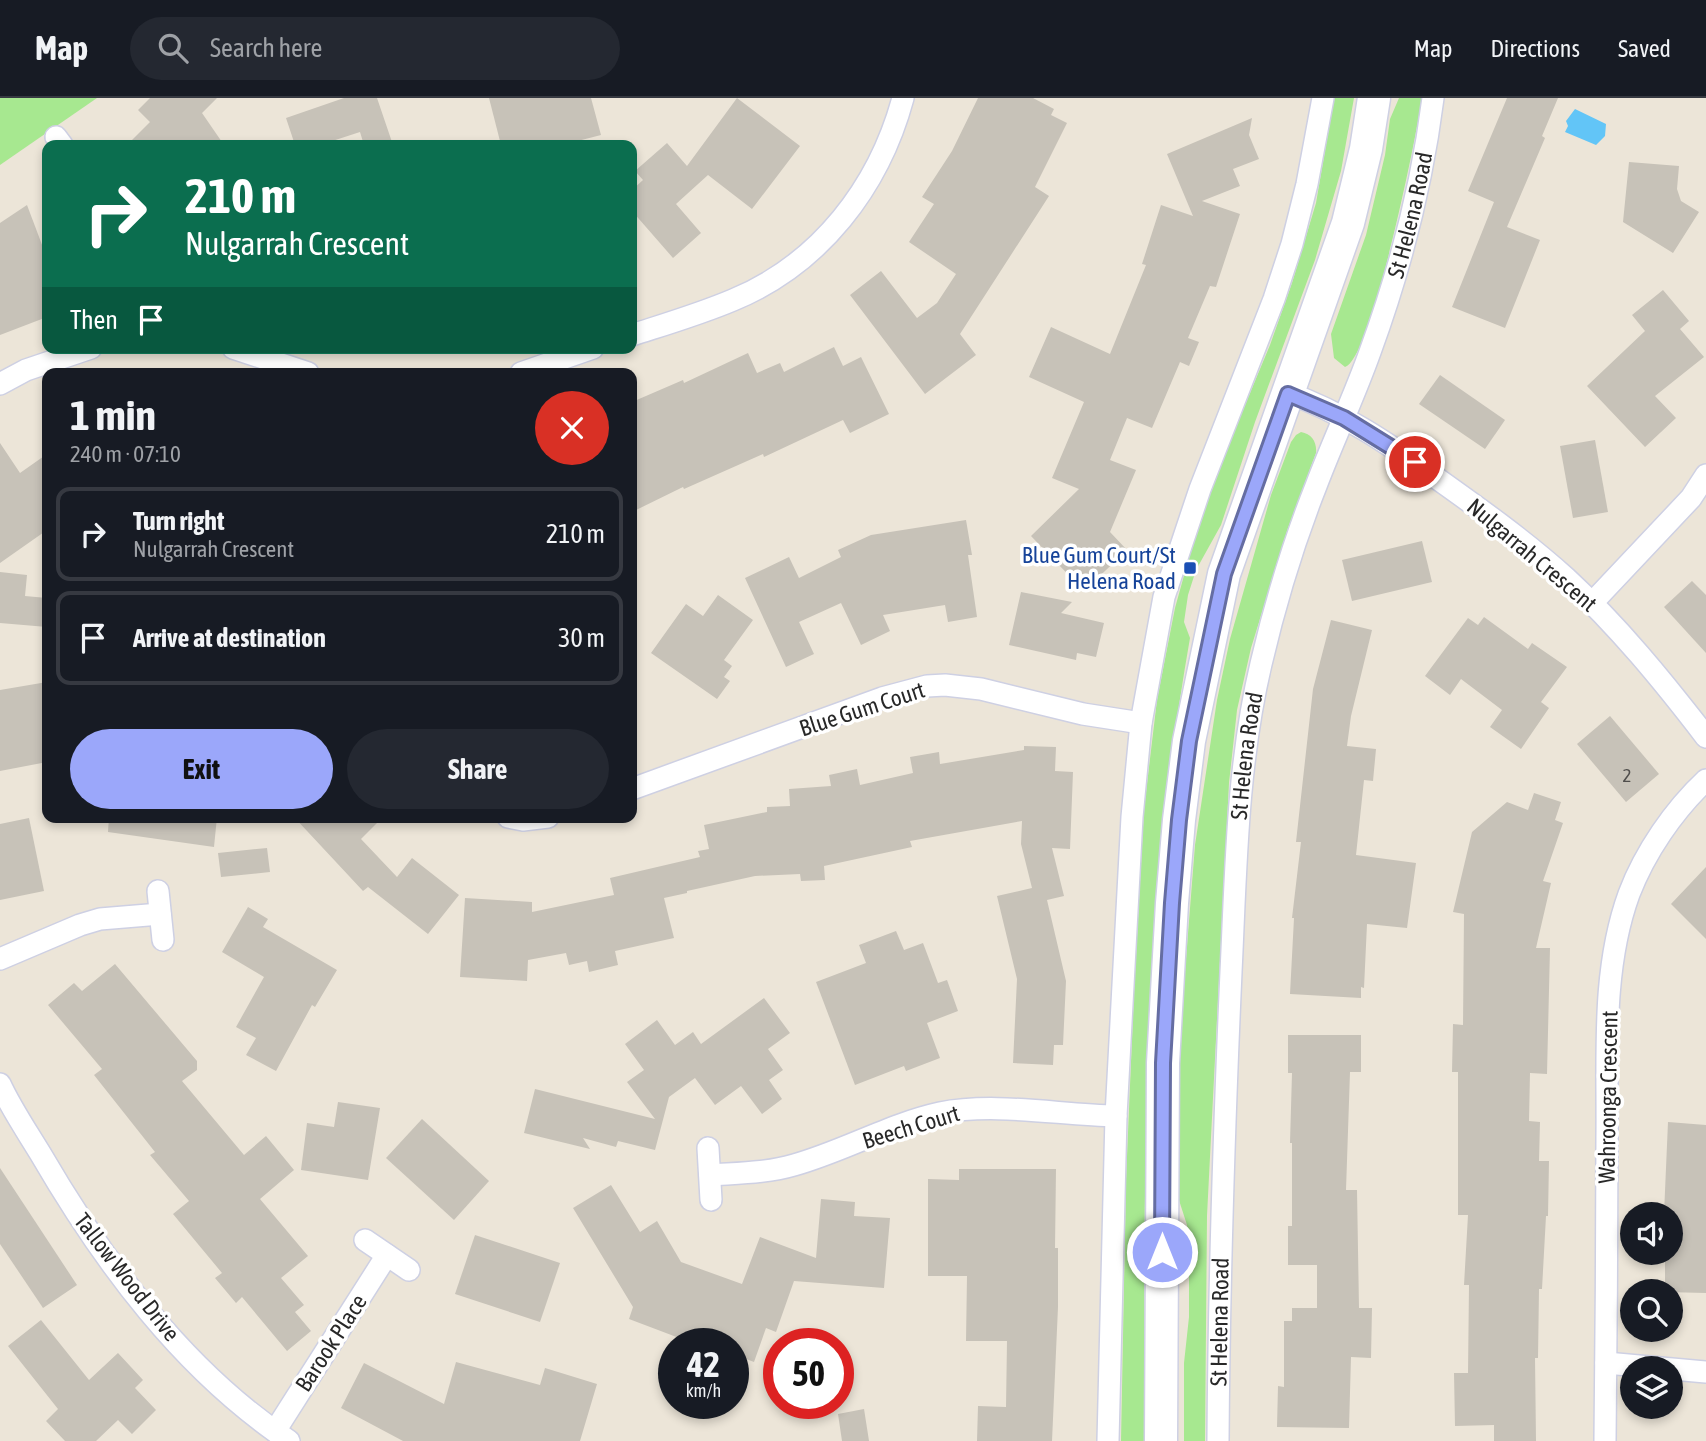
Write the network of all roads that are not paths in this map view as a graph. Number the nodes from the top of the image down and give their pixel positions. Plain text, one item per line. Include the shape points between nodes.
1 (903, 98) edge
2 (1323, 98) edge
3 (1374, 98) edge
4 (1433, 98) edge
5 (637, 333) edge
6 (73, 354) edge
7 (251, 354) edge
8 (576, 354) edge
9 (293, 368) edge
10 (535, 368) edge
11 (0, 384) edge
12 (1288, 394) junction
13 (1344, 418) junction
14 (1706, 475) edge
15 (1592, 603) junction
16 (1140, 723) junction
17 (1706, 737) edge
18 (1706, 780) edge
19 (637, 787) edge
20 (158, 891) dead end
21 (160, 914) junction
22 (163, 940) dead end
23 (0, 960) edge
24 (1, 1089) edge
25 (1116, 1116) junction
26 (708, 1148) dead end
27 (710, 1175) junction
28 (711, 1200) dead end
29 (365, 1240) dead end
30 (387, 1255) junction
31 (409, 1270) dead end
32 (1606, 1363) junction
33 (1706, 1372) edge
34 (282, 1436) edge
35 (1108, 1441) edge
36 (1161, 1441) edge
37 (1217, 1441) edge
38 (1605, 1441) edge

1 - 5 street via 873,175 818,245 775,278 734,299
2 - 16 street via 1292,244 1199,489 1164,597
3 - 12 main road via 1348,223
4 - 13 street, St Helena Road via 1404,246
6 - 11 street
7 - 9 street
8 - 10 street
12 - 13 street, Nulgarrah Crescent
12 - 36 main road via 1224,574 1189,741 1179,820 1163,1063
13 - 15 street, Nulgarrah Crescent via 1448,486
13 - 37 street, St Helena Road via 1304,518 1270,626 1242,774 1221,1201
14 - 15 street via 1691,498
15 - 17 street, Nulgarrah Crescent
16 - 19 street, Blue Gum Court via 981,689 927,686
16 - 25 street
18 - 32 street, Wahroonga Crescent via 1644,863 1629,894 1612,967
20 - 21 street
21 - 22 street
21 - 23 street via 100,919
24 - 34 street, Tallow Wood Drive via 69,1202 132,1290 187,1355
25 - 27 street, Beech Court via 957,1110 796,1165
25 - 35 street
26 - 27 street
27 - 28 street
29 - 30 street
30 - 31 street
30 - 34 street, Barook Place
32 - 33 street
32 - 38 street, Wahroonga Crescent

